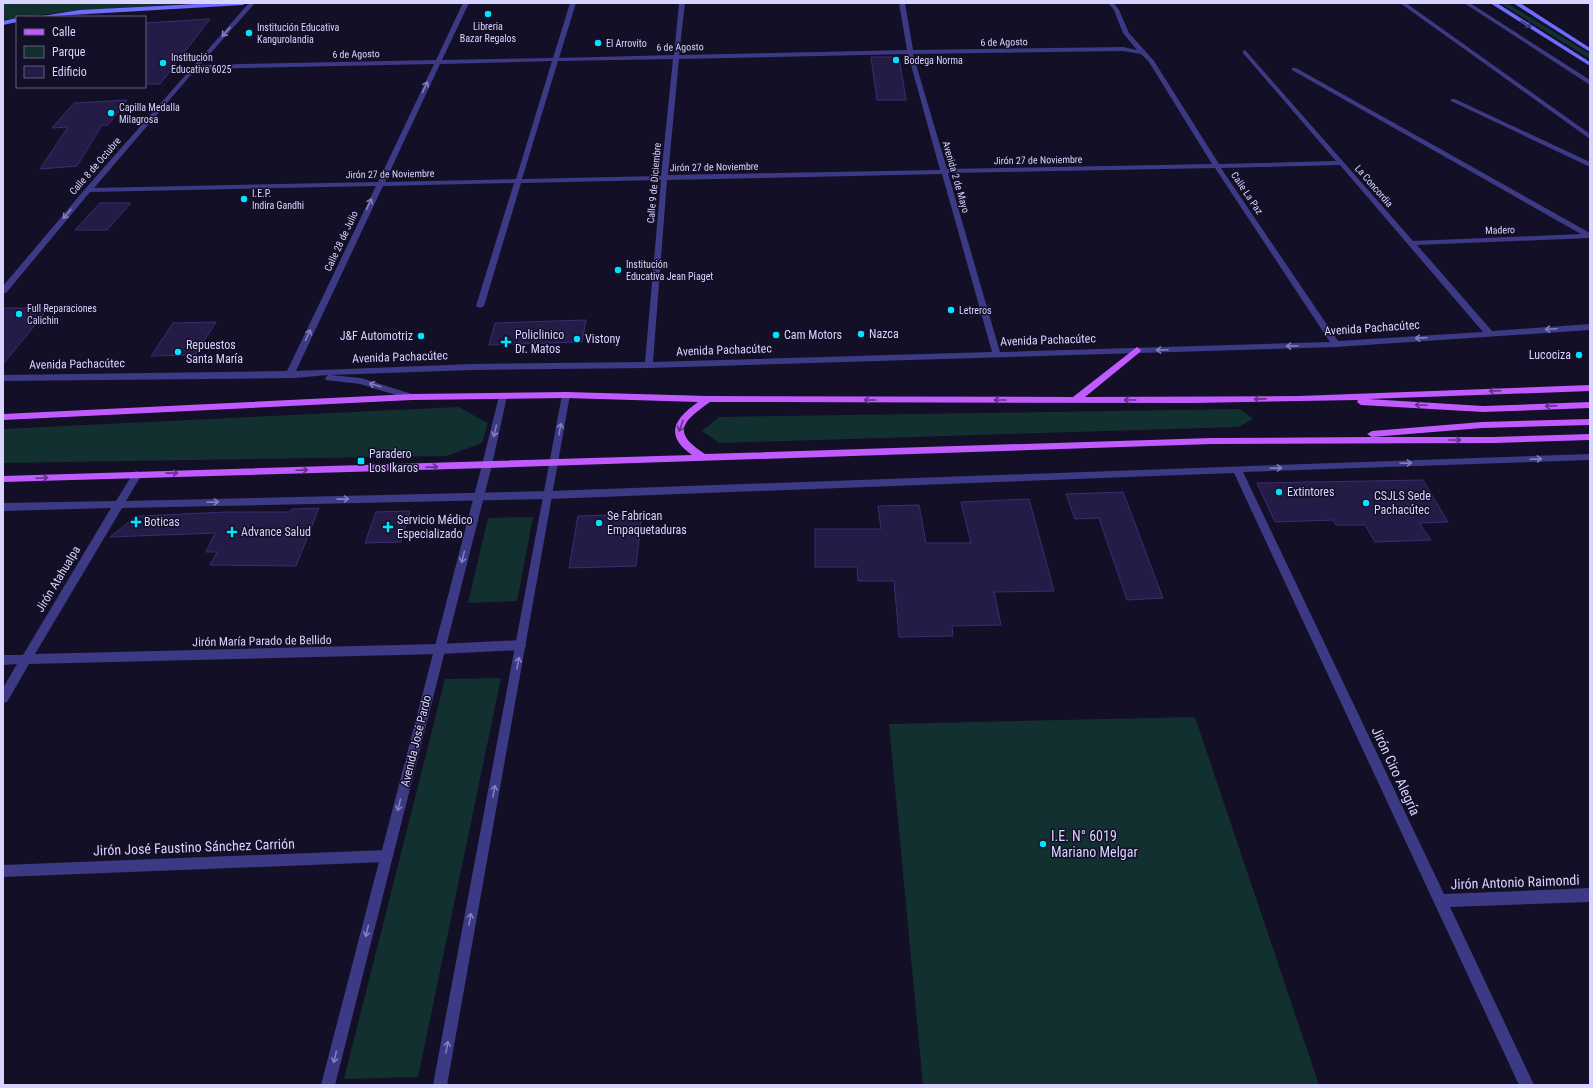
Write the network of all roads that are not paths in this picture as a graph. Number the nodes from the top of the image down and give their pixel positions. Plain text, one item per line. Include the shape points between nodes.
1 (243, 3) edge
2 (252, 3) edge
3 (466, 3) edge
4 (574, 3) edge
5 (682, 3) edge
6 (902, 3) edge
7 (1111, 3) edge
8 (1403, 3) edge
9 (1467, 3) edge
10 (1494, 3) edge
11 (1516, 3) edge
12 (47, 16) edge
13 (16, 20) edge
14 (3, 23) edge
15 (1590, 50) edge
16 (910, 52) junction
17 (1245, 52) dead end
18 (1142, 53) junction
19 (677, 56) junction
20 (556, 58) junction
21 (437, 61) junction
22 (1590, 64) edge
23 (194, 67) junction
24 (1294, 69) dead end
25 (1590, 83) edge
26 (1453, 100) dead end
27 (1590, 137) edge
28 (1341, 163) junction
29 (1590, 165) edge
30 (1217, 166) junction
31 (944, 172) junction
32 (664, 178) junction
33 (519, 181) junction
34 (379, 184) junction
35 (87, 190) junction
36 (1590, 236) edge
37 (1411, 243) junction
38 (3, 291) edge
39 (480, 306) dead end
40 (1590, 327) edge
41 (1489, 333) junction
42 (1336, 344) junction
43 (1137, 350) junction
44 (997, 355) junction
45 (649, 365) junction
46 (290, 374) junction
47 (3, 378) edge
48 (1590, 388) edge
49 (566, 395) junction
50 (503, 396) junction
51 (412, 397) junction
52 (708, 399) junction
53 (1299, 399) junction
54 (1075, 400) junction
55 (1590, 405) edge
56 (3, 417) edge
57 (1590, 422) edge
58 (1590, 437) edge
59 (1304, 440) junction
60 (702, 458) junction
61 (1590, 458) edge
62 (554, 462) junction
63 (487, 465) junction
64 (1237, 470) junction
65 (136, 474) junction
66 (3, 479) edge
67 (548, 495) junction
68 (478, 497) junction
69 (118, 503) junction
70 (3, 507) edge
71 (521, 645) junction
72 (439, 649) junction
73 (26, 659) junction
74 (3, 660) edge
75 (3, 698) edge
76 (386, 856) junction
77 (3, 871) edge
78 (1590, 895) edge
79 (1441, 901) junction
80 (328, 1085) edge
81 (440, 1085) edge
82 (1527, 1085) edge

1 - 12 main road
2 -> 23 street, Calle 8 de Octubre
3 - 21 street, Calle 28 de Julio
4 - 20 street
5 - 19 street, Calle 9 de Diciembre
6 - 16 street, Avenida 2 de Mayo
7 - 18 street, Calle La Paz via 1118,11 1125,32
8 - 27 street
9 - 25 street
10 -> 22 main road
11 - 15 main road
13 - 14 main road
16 - 18 street, 6 de Agosto via 1123,49
16 - 19 street, 6 de Agosto
16 - 31 street, Avenida 2 de Mayo
17 - 28 street, La Concordia
18 - 30 street, Calle La Paz via 1151,61
19 - 20 street, 6 de Agosto
19 - 32 street, Calle 9 de Diciembre
20 - 21 street, 6 de Agosto
20 - 33 street
21 - 23 street, 6 de Agosto
34 -> 21 street, Calle 28 de Julio
23 - 35 street, Calle 8 de Octubre
24 - 36 street
26 - 29 street
28 - 30 street, Jirón 27 de Noviembre
28 - 37 street, La Concordia
30 - 31 street, Jirón 27 de Noviembre
30 - 42 street, Calle La Paz
31 - 32 street, Jirón 27 de Noviembre
31 - 44 street, Avenida 2 de Mayo
32 - 33 street, Jirón 27 de Noviembre
32 - 45 street, Calle 9 de Diciembre
33 - 34 street, Jirón 27 de Noviembre
33 - 39 street
34 - 35 street, Jirón 27 de Noviembre
46 -> 34 street, Calle 28 de Julio
35 -> 38 street, Calle 8 de Octubre
36 - 37 street, Madero
37 - 41 street, La Concordia
40 -> 41 street, Avenida Pachacútec
41 -> 42 street, Avenida Pachacútec
42 -> 43 street, Avenida Pachacútec
43 - 44 street, Avenida Pachacútec
43 - 54 main road
44 - 45 street, Avenida Pachacútec
45 - 46 street, Avenida Pachacútec via 472,367
46 - 47 street, Avenida Pachacútec
51 -> 46 street via 361,381
48 -> 53 main road
49 - 50 main road
49 - 52 main road
62 -> 49 street
50 - 51 main road
50 -> 63 street, Avenida José Pardo
51 - 56 main road
54 -> 52 main road
52 -> 60 main road via 681,422 679,433 681,440
53 -> 54 main road
55 -> 53 main road via 1483,409
57 - 59 main road via 1482,425
59 -> 58 main road
59 - 60 main road
60 - 62 main road
64 -> 61 street
62 - 63 main road
62 - 67 street
65 -> 63 main road
63 - 68 street, Avenida José Pardo
64 - 67 street
64 - 79 street, Jirón Ciro Alegría
66 -> 65 main road
65 - 69 street, Jirón Atahualpa
67 - 68 street
67 - 71 street
69 -> 68 street
68 -> 72 street, Avenida José Pardo
69 - 70 street
69 - 73 street, Jirón Atahualpa
71 - 72 street, Jirón María Parado de Bellido
81 -> 71 street
72 - 73 street, Jirón María Parado de Bellido
72 -> 76 street, Avenida José Pardo
73 - 74 street, Jirón María Parado de Bellido
73 - 75 street, Jirón Atahualpa
76 - 77 street, Jirón José Faustino Sánchez Carrión
76 -> 80 street, Avenida José Pardo
78 - 79 street, Jirón Antonio Raimondi
79 - 82 street, Jirón Ciro Alegría

